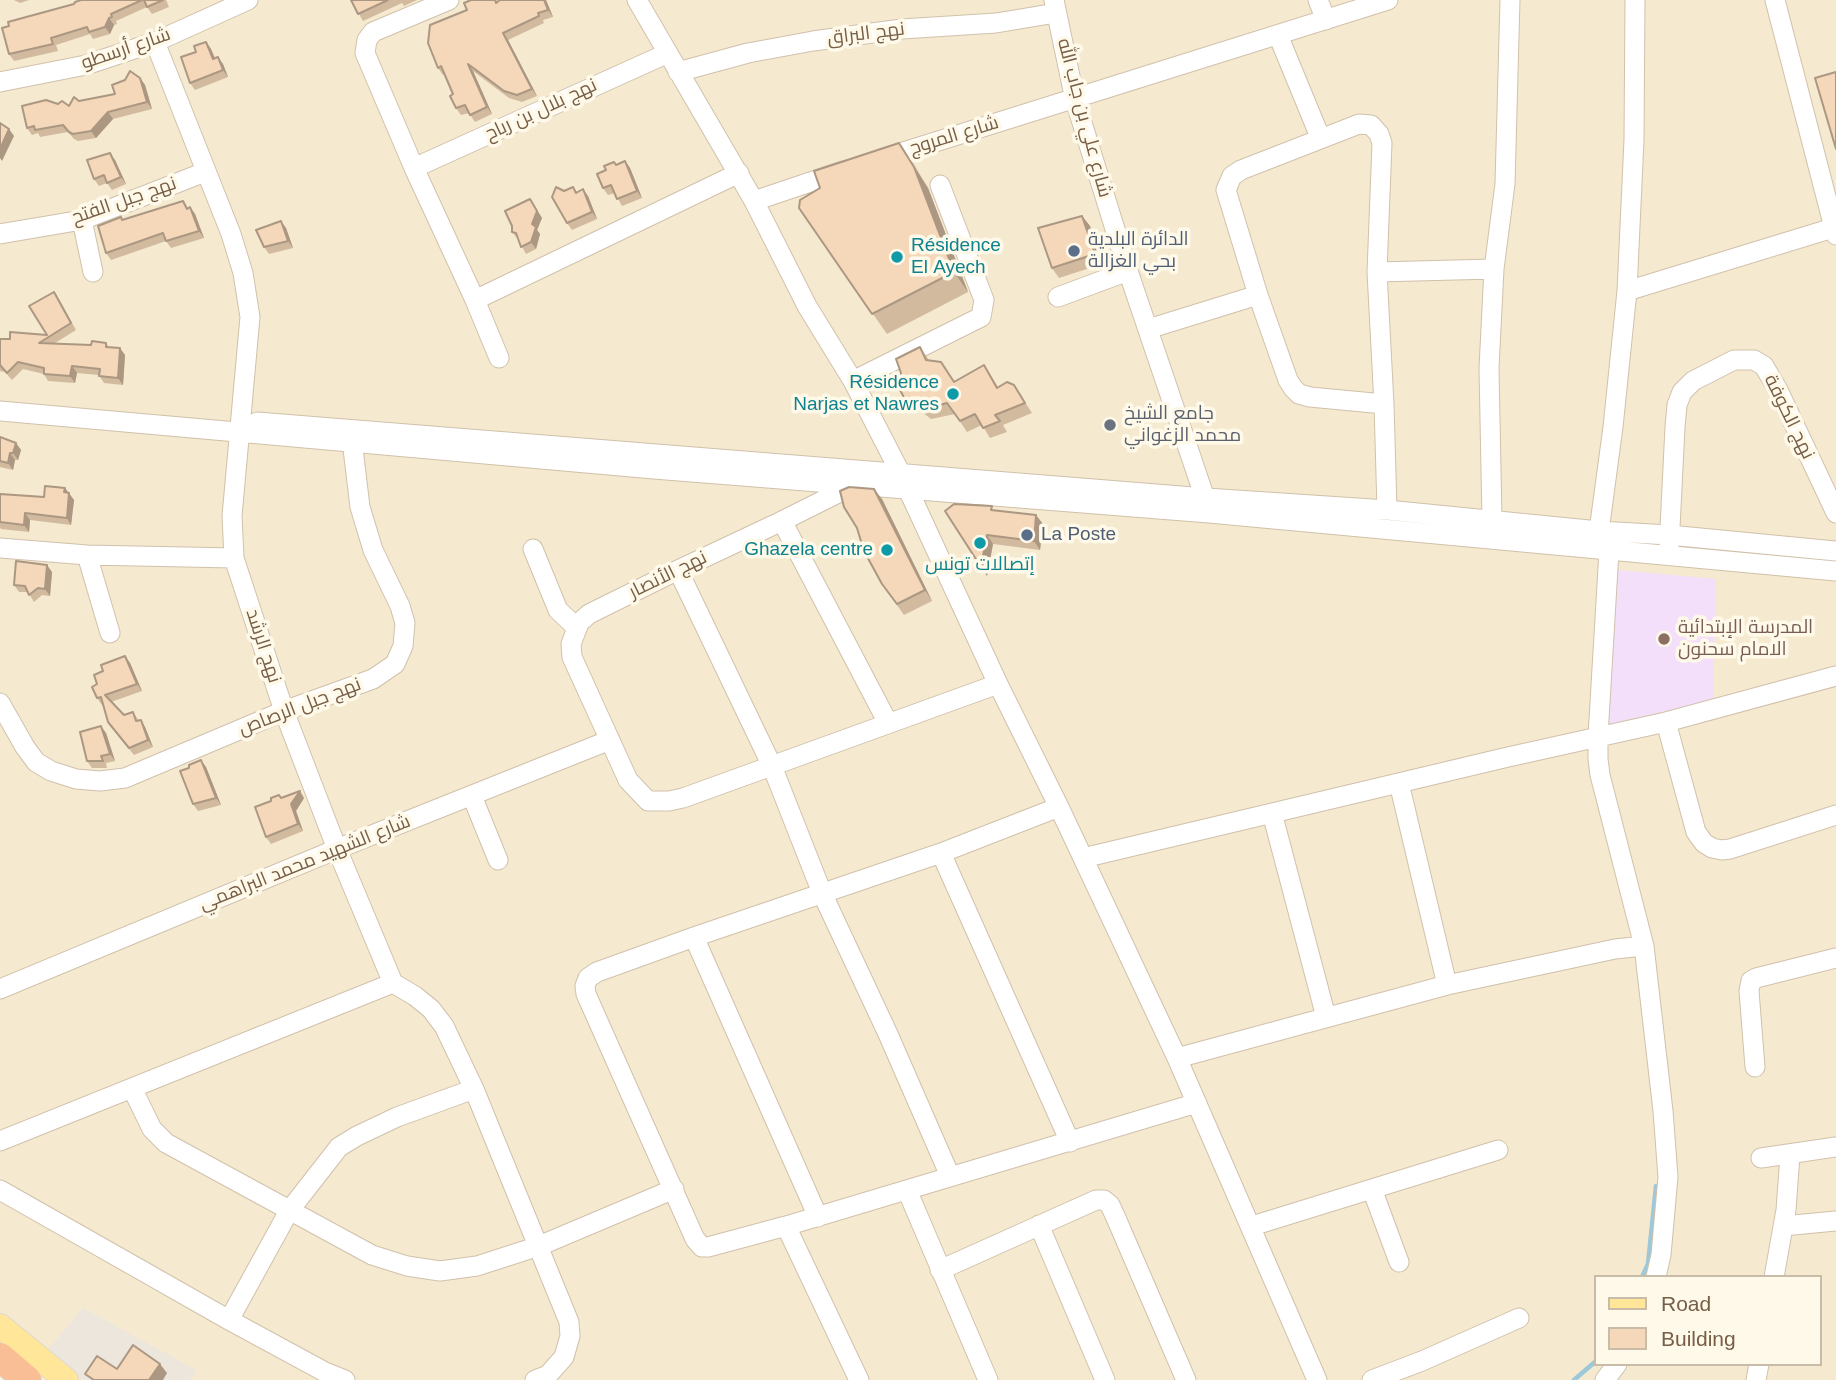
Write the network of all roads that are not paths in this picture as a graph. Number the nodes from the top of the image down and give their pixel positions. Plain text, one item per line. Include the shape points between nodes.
1 (248, 0) edge
2 (449, 0) edge
3 (638, 0) edge
4 (1318, 0) edge
5 (1388, 0) edge
6 (1510, 0) edge
7 (1635, 0) edge
8 (1775, 0) edge
9 (1055, 7) edge
10 (1326, 20) junction
11 (1278, 34) junction
12 (155, 42) junction
13 (668, 53) junction
14 (678, 72) junction
15 (0, 82) edge
16 (1075, 100) junction
17 (1320, 137) junction
18 (414, 168) junction
19 (205, 172) junction
20 (738, 173) junction
21 (940, 185) dead end
22 (754, 201) junction
23 (82, 220) junction
24 (1835, 230) edge
25 (0, 234) edge
26 (1494, 269) junction
27 (1128, 271) junction
28 (93, 272) dead end
29 (1377, 272) junction
30 (1627, 292) junction
31 (1258, 295) junction
32 (1058, 297) dead end
33 (475, 300) junction
34 (1148, 329) junction
35 (499, 358) dead end
36 (853, 381) junction
37 (0, 400) edge
38 (1384, 404) junction
39 (0, 411) edge
40 (239, 427) junction
41 (351, 436) junction
42 (862, 477) junction
43 (903, 480) junction
44 (1208, 506) junction
45 (1387, 510) junction
46 (1836, 513) edge
47 (1492, 520) junction
48 (782, 521) junction
49 (1599, 531) junction
50 (1669, 535) junction
51 (0, 548) edge
52 (533, 549) dead end
53 (1609, 551) junction
54 (1836, 551) edge
55 (87, 555) junction
56 (1668, 556) junction
57 (234, 558) junction
58 (678, 570) junction
59 (1836, 571) edge
60 (577, 628) junction
61 (110, 633) dead end
62 (1836, 676) edge
63 (998, 684) junction
64 (0, 703) edge
65 (284, 711) junction
66 (1666, 722) junction
67 (888, 723) junction
68 (1598, 736) junction
69 (610, 740) junction
70 (772, 766) junction
71 (1399, 783) junction
72 (472, 796) junction
73 (1059, 807) junction
74 (1272, 813) junction
75 (1836, 815) edge
76 (337, 849) junction
77 (941, 853) junction
78 (1083, 858) junction
79 (498, 860) dead end
80 (822, 892) junction
81 (694, 937) junction
82 (1644, 946) junction
83 (1836, 958) edge
84 (393, 983) junction
85 (1447, 985) junction
86 (0, 989) edge
87 (1326, 1017) junction
88 (1177, 1058) junction
89 (1755, 1066) dead end
90 (132, 1088) junction
91 (474, 1089) junction
92 (1197, 1103) junction
93 (0, 1141) edge
94 (1070, 1142) junction
95 (1836, 1147) edge
96 (1498, 1150) dead end
97 (1790, 1155) junction
98 (1761, 1158) dead end
99 (950, 1176) junction
100 (674, 1189) junction
101 (1372, 1189) junction
102 (0, 1190) edge
103 (907, 1190) junction
104 (289, 1211) junction
105 (818, 1217) junction
106 (1836, 1221) edge
107 (1039, 1225) junction
108 (786, 1226) junction
109 (1252, 1226) junction
110 (1783, 1226) junction
111 (539, 1246) junction
112 (1399, 1262) dead end
113 (940, 1270) junction
114 (1656, 1275) edge
115 (1774, 1275) edge
116 (1519, 1318) dead end
117 (229, 1320) junction
118 (0, 1326) edge
119 (0, 1357) edge
120 (1616, 1366) edge
121 (27, 1380) edge
122 (66, 1380) edge
123 (345, 1380) edge
124 (536, 1380) edge
125 (859, 1380) edge
126 (988, 1380) edge
127 (1105, 1380) edge
128 (1186, 1380) edge
129 (1317, 1380) edge
130 (1372, 1380) edge
131 (1605, 1380) edge

1 - 12 street, شارع أرسطو
2 - 18 street via 373,32 365,47 367,62
3 - 13 street
4 - 10 street
5 - 10 street, شارع المروج
6 - 26 street via 1505,184
7 - 30 street
8 - 24 street
9 - 14 street, نهج البراق via 996,23 902,29 748,52
9 - 16 street, شارع علي بن جاب الله
10 - 11 street, شارع المروج
11 - 16 street, شارع المروج
11 - 17 street
12 - 15 street, شارع أرسطو via 86,65
12 - 19 street, نهج الرشد
13 - 14 street
13 - 18 street, نهج بلال بن رباح
14 - 20 street
16 - 22 street, شارع المروج
16 - 27 street, شارع علي بن جاب الله
17 - 29 street via 1359,124 1371,125 1379,134
17 - 31 street via 1241,170 1228,183 1226,190
18 - 33 street
19 - 23 street, نهج جبل الفتح
19 - 40 street, نهج الرشد via 232,234 250,317
20 - 22 street
20 - 33 street
21 - 36 street via 984,300 981,317
22 - 36 street via 807,306
23 - 25 street, نهج جبل الفتح
23 - 28 street
24 - 30 street
26 - 29 street
26 - 47 street via 1489,368
27 - 32 street
27 - 34 street, شارع علي بن جاب الله
29 - 38 street
30 - 49 street
31 - 34 street
31 - 38 street via 1288,380 1299,394
33 - 35 street
34 - 44 street, شارع علي بن جاب الله
36 - 43 street
37 - 40 street
38 - 45 street
39 - 40 street
40 - 41 street
40 - 57 street, نهج الرشد via 232,516
41 - 42 street
41 - 65 street, نهج جبل الرصاص via 360,507 373,550 400,606 405,624 403,646 395,664 373,679
42 - 43 street
42 - 48 street, نهج الأنصار
43 - 44 street
43 - 63 street
44 - 45 street
44 - 53 street
45 - 47 street
46 - 50 street, نهج الكوفة via 1764,366 1754,360 1734,360 1693,381 1677,405
47 - 49 street
48 - 58 street, نهج الأنصار
48 - 67 street
49 - 50 street
50 - 54 street
50 - 56 street, نهج الكوفة
51 - 55 street
52 - 60 street via 558,610
53 - 56 street
53 - 68 street
55 - 57 street
55 - 61 street
56 - 59 street
57 - 65 street, نهج الرشد
58 - 60 street, نهج الأنصار via 589,614
58 - 70 street
60 - 69 street via 572,657
62 - 66 street
63 - 67 street
63 - 73 street
64 - 65 street, نهج جبل الرصاص via 36,762 76,779 100,781 125,778
65 - 76 street, نهج الرشد
66 - 68 street
66 - 75 street via 1696,832 1712,848 1730,849
67 - 70 street
68 - 71 street
68 - 82 street via 1600,775
69 - 70 street via 628,780 648,801 683,798
69 - 72 street, شارع الشهيد محمد البراهمي
70 - 80 street
71 - 74 street
71 - 85 street
72 - 76 street, شارع الشهيد محمد البراهمي
72 - 79 street
73 - 77 street
73 - 78 street
74 - 78 street
74 - 87 street
76 - 84 street, نهج الرشد
76 - 86 street, شارع الشهيد محمد البراهمي
77 - 80 street
77 - 94 street
78 - 88 street
80 - 81 street
80 - 99 street
81 - 100 street via 597,972 585,986
81 - 105 street
82 - 85 street
82 - 114 street via 1668,1177
83 - 89 street via 1751,981
84 - 90 street
84 - 91 street via 431,1009 444,1026
85 - 87 street
87 - 88 street
88 - 92 street
90 - 93 street
90 - 104 street via 152,1129 166,1143
91 - 104 street via 397,1117 340,1147
91 - 111 street
92 - 94 street
92 - 109 street
94 - 99 street
95 - 97 street
96 - 101 street
97 - 98 street
97 - 110 street
99 - 103 street
100 - 108 street via 702,1247
100 - 111 street
101 - 109 street
101 - 112 street
102 - 117 street
103 - 105 street
103 - 113 street
104 - 111 street via 372,1255 407,1266 457,1270
104 - 117 street
105 - 108 street
106 - 110 street
107 - 113 street
107 - 127 street
107 - 128 street via 1096,1200 1110,1205
108 - 125 street
109 - 129 street
110 - 115 street
111 - 124 street via 569,1322 570,1336 558,1366
113 - 126 street
116 - 130 street
117 - 123 street
118 - 122 main road
119 - 121 highway
120 - 131 street

